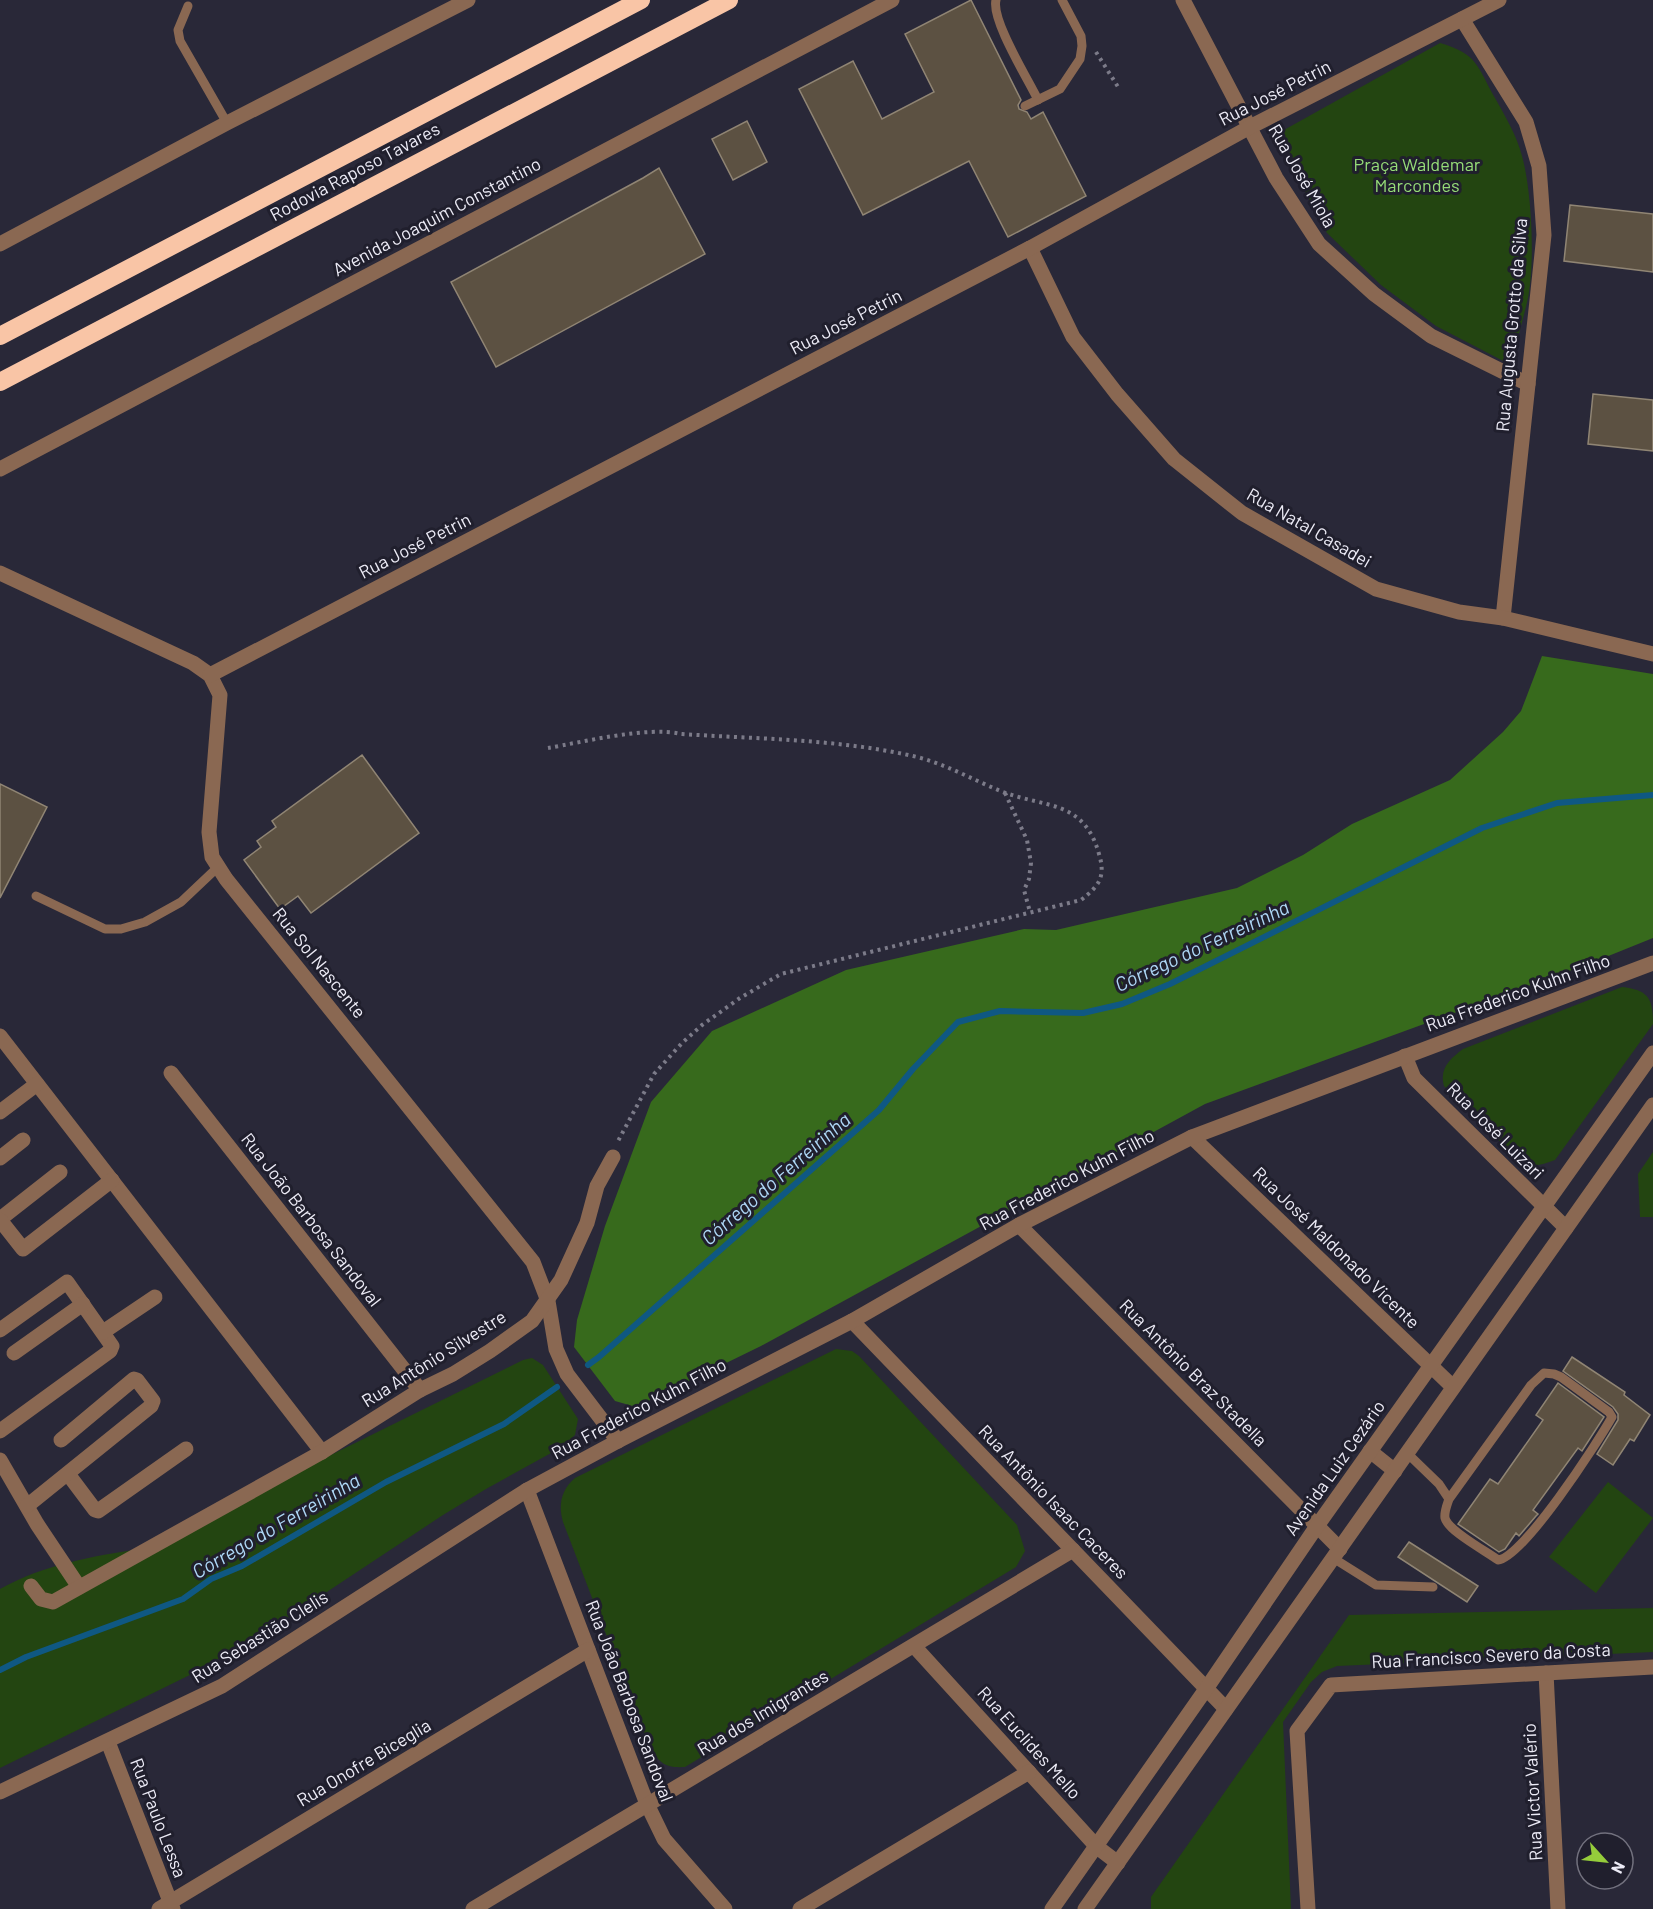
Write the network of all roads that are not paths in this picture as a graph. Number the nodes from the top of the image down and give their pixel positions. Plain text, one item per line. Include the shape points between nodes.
1 (468, 0) edge
2 (641, 0) edge
3 (729, 0) edge
4 (892, 0) edge
5 (996, 0) edge
6 (1062, 0) edge
7 (1183, 0) edge
8 (1498, 0) edge
9 (188, 6) dead end
10 (1462, 19) junction
11 (1038, 100) junction
12 (1024, 106) dead end
13 (227, 123) junction
14 (1250, 127) junction
15 (0, 244) edge
16 (1030, 248) junction
17 (0, 336) edge
18 (0, 382) edge
19 (1528, 384) junction
20 (0, 469) edge
21 (0, 573) edge
22 (1503, 618) junction
23 (1653, 654) edge
24 (210, 675) junction
25 (218, 867) junction
26 (36, 896) dead end
27 (1653, 963) edge
28 (0, 1036) edge
29 (1653, 1053) edge
30 (1405, 1056) junction
31 (171, 1073) dead end
32 (37, 1084) junction
33 (1653, 1105) edge
34 (0, 1112) edge
35 (1192, 1137) junction
36 (23, 1140) dead end
37 (613, 1157) road end
38 (0, 1158) edge
39 (60, 1172) dead end
40 (112, 1180) junction
41 (1545, 1207) junction
42 (0, 1219) edge
43 (1019, 1225) junction
44 (1566, 1228) junction
45 (154, 1297) dead end
46 (548, 1301) junction
47 (83, 1304) junction
48 (852, 1321) junction
49 (0, 1330) edge
50 (103, 1332) junction
51 (14, 1353) dead end
52 (1431, 1366) junction
53 (1453, 1387) junction
54 (420, 1390) junction
55 (0, 1431) edge
56 (61, 1440) dead end
57 (618, 1441) junction
58 (186, 1449) dead end
59 (1370, 1451) junction
60 (322, 1452) junction
61 (1407, 1453) junction
62 (0, 1460) edge
63 (1395, 1471) junction
64 (68, 1474) junction
65 (527, 1491) junction
66 (1449, 1499) junction
67 (27, 1506) junction
68 (1317, 1526) junction
69 (1073, 1550) junction
70 (1336, 1553) junction
71 (31, 1586) dead end
72 (79, 1587) junction
73 (1433, 1587) dead end
74 (914, 1646) junction
75 (588, 1650) junction
76 (1653, 1667) edge
77 (1546, 1673) junction
78 (1206, 1689) junction
79 (1226, 1709) junction
80 (108, 1742) junction
81 (1029, 1772) junction
82 (0, 1792) edge
83 (647, 1804) junction
84 (1096, 1847) junction
85 (1118, 1863) junction
86 (167, 1907) edge
87 (473, 1909) edge
88 (724, 1909) edge
89 (800, 1909) edge
90 (1052, 1909) edge
91 (1085, 1909) edge
92 (1308, 1909) edge
93 (1558, 1909) edge

1 - 13 street
2 - 17 highway, Rodovia Raposo Tavares
3 - 18 highway, Rodovia Raposo Tavares
4 - 20 street, Avenida Joaquim Constantino
5 - 11 lane via 998,21
6 - 11 lane via 1081,36 1080,59 1060,89
7 - 14 street, Rua José Miola
8 - 10 street, Rua José Petrin
9 - 13 lane via 178,30 180,41
10 - 14 street, Rua José Petrin
10 - 19 street, Rua Augusta Grotto da Silva via 1526,122 1539,166 1544,235
11 - 12 lane
13 - 15 street
14 - 16 street, Rua José Petrin
14 - 19 street, Rua José Miola via 1276,178 1319,244 1374,294 1431,336
16 - 22 street, Rua Natal Casadei via 1073,337 1117,394 1174,459 1242,513 1376,589 1459,612
16 - 24 street, Rua José Petrin
19 - 22 street, Rua Augusta Grotto da Silva
21 - 24 street via 193,663
22 - 23 street, Rua Natal Casadei
24 - 25 street, Rua Sol Nascente via 220,694 209,832 212,857
25 - 26 lane via 181,902 145,922 121,929 105,929
25 - 46 street, Rua Sol Nascente via 533,1262
27 - 30 street, Rua Frederico Kuhn Filho
28 - 32 street
29 - 41 street, Avenida Luiz Cezário
30 - 35 street, Rua Frederico Kuhn Filho
30 - 41 street, Rua José Luizari via 1414,1078
31 - 54 street, Rua João Barbosa Sandoval
32 - 34 street
32 - 40 street
33 - 44 street
35 - 43 street, Rua Frederico Kuhn Filho
35 - 52 street, Rua José Maldonado Vicente
36 - 38 street
37 - 46 street, Rua Antônio Silvestre via 597,1186 587,1223 561,1281
39 - 42 street
40 - 42 street via 23,1250
40 - 60 street
41 - 44 street, Rua José Luizari
41 - 52 street, Avenida Luiz Cezário
43 - 48 street, Rua Frederico Kuhn Filho
43 - 68 street, Rua Antônio Braz Stadella
44 - 53 street
45 - 50 street
46 - 54 street, Rua Antônio Silvestre via 532,1321 490,1351
46 - 57 street, Rua Sol Nascente via 556,1349 567,1374
47 - 49 street via 67,1282
47 - 50 street
47 - 51 street
48 - 57 street, Rua Frederico Kuhn Filho
48 - 69 street, Rua Antônio Isaac Caceres
50 - 55 street via 112,1346 110,1351
52 - 53 street, Rua José Maldonado Vicente
52 - 59 street, Avenida Luiz Cezário
53 - 61 street
54 - 60 street, Rua Antônio Silvestre
56 - 64 street via 134,1379 153,1401
57 - 65 street, Rua Frederico Kuhn Filho
58 - 64 street via 98,1512
59 - 63 street
59 - 68 street, Avenida Luiz Cezário
60 - 72 street, Rua Antônio Silvestre
61 - 63 street
61 - 66 lane
62 - 67 street
63 - 70 street
64 - 67 street
65 - 75 street, Rua João Barbosa Sandoval
65 - 80 street, Rua Sebastião Clelis via 222,1686
66 - 66 lane via 1444,1514 1453,1529 1498,1560 1504,1559 1532,1533 1612,1417 1561,1377 1544,1373 1531,1385
67 - 72 street
68 - 70 street, Rua Antônio Braz Stadella
68 - 78 street, Avenida Luiz Cezário
69 - 74 street, Rua dos Imigrantes
69 - 78 street, Rua Antônio Isaac Caceres
70 - 73 lane via 1376,1585
70 - 79 street
71 - 72 street, Rua Antônio Silvestre via 41,1599 53,1602
74 - 81 street, Rua Euclides Mello
74 - 83 street, Rua dos Imigrantes
75 - 83 street, Rua João Barbosa Sandoval
75 - 86 street, Rua Onofre Biceglia
76 - 77 street, Rua Francisco Severo da Costa
77 - 92 street, Rua Francisco Severo da Costa via 1331,1684 1298,1731
77 - 93 street, Rua Victor Valério
78 - 79 street, Rua Antônio Isaac Caceres
78 - 84 street, Avenida Luiz Cezário
79 - 85 street
80 - 82 street, Rua Sebastião Clelis
80 - 86 street, Rua Paulo Lessa
81 - 84 street, Rua Euclides Mello
81 - 89 street
83 - 87 street, Rua dos Imigrantes
83 - 88 street, Rua João Barbosa Sandoval via 664,1839
84 - 85 street, Rua Euclides Mello
84 - 90 street, Avenida Luiz Cezário
85 - 91 street

